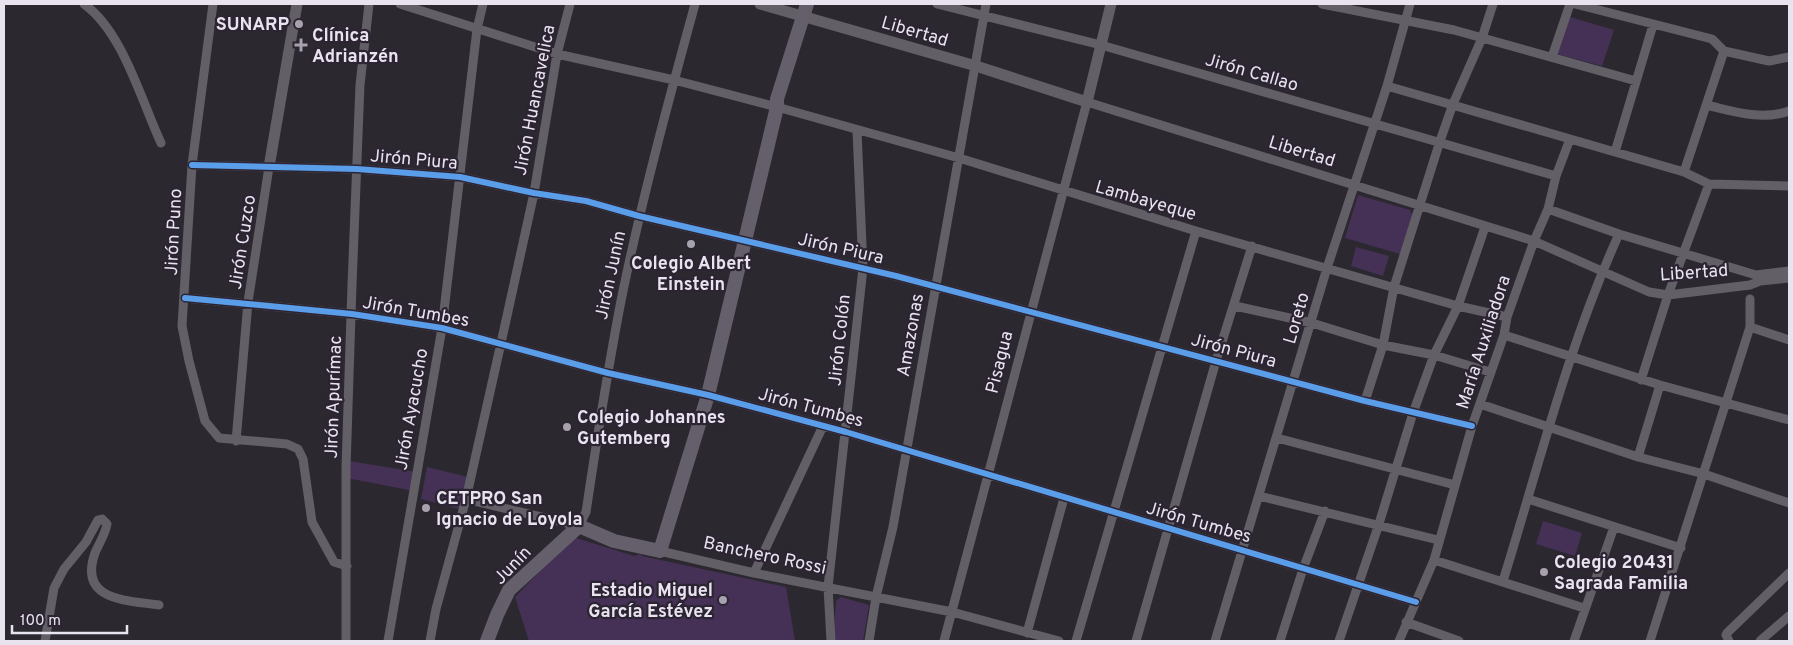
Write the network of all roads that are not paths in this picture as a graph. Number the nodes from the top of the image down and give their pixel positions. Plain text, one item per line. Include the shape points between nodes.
1 (84, 4) edge
2 (214, 4) edge
3 (297, 4) edge
4 (369, 4) edge
5 (400, 4) edge
6 (483, 4) edge
7 (570, 4) edge
8 (695, 4) edge
9 (760, 4) edge
10 (815, 4) edge
11 (937, 4) edge
12 (986, 4) edge
13 (1111, 4) edge
14 (1322, 4) edge
15 (1410, 4) edge
16 (1493, 4) edge
17 (1570, 4) edge
18 (1575, 4) edge
19 (807, 14) edge
20 (984, 17) junction
21 (1404, 20) junction
22 (1653, 25) junction
23 (478, 29) junction
24 (1482, 38) junction
25 (1101, 45) junction
26 (1724, 51) junction
27 (556, 54) junction
28 (1552, 57) junction
29 (1789, 57) edge
30 (976, 66) junction
31 (674, 80) junction
32 (1636, 81) junction
33 (1387, 86) junction
34 (1086, 102) junction
35 (1453, 104) junction
36 (1706, 105) junction
37 (777, 107) junction
38 (1789, 111) edge
39 (1375, 125) junction
40 (857, 131) junction
41 (1570, 139) junction
42 (1440, 141) junction
43 (161, 143) dead end
44 (1615, 152) junction
45 (959, 158) junction
46 (192, 166) junction
47 (269, 167) junction
48 (357, 169) junction
49 (1684, 172) junction
50 (1556, 176) junction
51 (460, 177) junction
52 (1709, 184) junction
53 (1353, 186) junction
54 (1789, 186) edge
55 (1062, 192) junction
56 (534, 193) junction
57 (1420, 206) junction
58 (1548, 209) junction
59 (639, 216) junction
60 (1485, 227) junction
61 (1196, 231) junction
62 (1619, 234) junction
63 (745, 241) junction
64 (1534, 241) junction
65 (1252, 246) junction
66 (1684, 252) junction
67 (863, 268) junction
68 (1327, 268) junction
69 (1603, 270) junction
70 (1789, 271) edge
71 (1758, 278) junction
72 (1789, 278) edge
73 (935, 287) junction
74 (1394, 287) junction
75 (1668, 295) junction
76 (186, 298) junction
77 (1750, 299) dead end
78 (248, 302) junction
79 (1235, 306) junction
80 (1458, 306) junction
81 (1030, 312) junction
82 (352, 314) junction
83 (1507, 317) junction
84 (1312, 323) junction
85 (1750, 327) junction
86 (442, 328) junction
87 (1504, 335) junction
88 (1789, 340) edge
89 (501, 343) junction
90 (1383, 345) junction
91 (1163, 346) junction
92 (1434, 355) junction
93 (1570, 356) junction
94 (1216, 361) junction
95 (1490, 372) junction
96 (608, 373) junction
97 (1642, 380) junction
98 (1294, 382) junction
99 (1660, 385) junction
100 (708, 395) junction
101 (1364, 401) junction
102 (1480, 404) junction
103 (1727, 404) junction
104 (1413, 413) junction
105 (1789, 420) edge
106 (823, 426) junction
107 (1472, 426) junction
108 (1549, 426) junction
109 (846, 432) junction
110 (1277, 438) junction
111 (236, 441) junction
112 (906, 450) junction
113 (1638, 457) junction
114 (1397, 469) junction
115 (988, 474) junction
116 (1704, 474) junction
117 (1456, 484) junction
118 (1259, 496) junction
119 (1064, 498) junction
120 (466, 499) junction
121 (1528, 499) junction
122 (1789, 503) edge
123 (1325, 511) junction
124 (1115, 513) junction
125 (579, 526) junction
126 (1378, 527) junction
127 (1614, 527) junction
128 (1169, 530) junction
129 (1438, 540) junction
130 (1681, 548) junction
131 (1243, 550) junction
132 (660, 552) junction
133 (1434, 560) junction
134 (347, 566) junction
135 (1303, 569) junction
136 (754, 573) junction
137 (1788, 577) edge
138 (1503, 581) junction
139 (1357, 584) junction
140 (828, 587) junction
141 (876, 597) junction
142 (1416, 602) junction
143 (159, 604) dead end
144 (1584, 608) junction
145 (952, 612) junction
146 (1789, 616) edge
147 (1406, 622) junction
148 (1027, 633) junction
149 (1764, 640) edge
150 (45, 641) edge
151 (346, 641) edge
152 (388, 641) edge
153 (430, 641) edge
154 (487, 641) edge
155 (831, 641) edge
156 (870, 641) edge
157 (944, 641) edge
158 (1059, 641) edge
159 (1076, 641) edge
160 (1136, 641) edge
161 (1215, 641) edge
162 (1280, 641) edge
163 (1339, 641) edge
164 (1399, 641) edge
165 (1459, 641) edge
166 (1574, 641) edge
167 (1650, 641) edge
168 (1729, 641) edge

1 - 43 street via 107,25 117,42
2 - 46 street, Jirón Puno
3 - 47 street, Jirón Cuzco
4 - 48 street, Jirón Apurímac via 360,85
5 - 23 street, Lambayeque
6 - 23 street, Jirón Ayacucho
7 - 27 street, Jirón Huancavelica
8 - 31 street, Jirón Junín
9 - 19 street, Libertad
10 - 19 main road
11 - 20 street, Jirón Callao
12 - 20 street, Amazonas
13 - 25 street, Pisagua
14 - 21 street
15 - 21 street, Loreto
16 - 24 street
17 - 28 street
18 - 22 street
19 - 30 street, Libertad
19 - 37 main road via 782,102
20 - 25 street, Jirón Callao
20 - 30 street, Amazonas
21 - 24 street
21 - 33 street, Loreto
22 - 26 street via 1712,39
22 - 32 street
23 - 27 street, Lambayeque
23 - 51 street, Jirón Ayacucho
24 - 28 street
24 - 35 street
25 - 34 street, Pisagua
25 - 39 street, Jirón Callao
26 - 29 street via 1769,61
26 - 36 street
27 - 31 street, Lambayeque
27 - 56 street, Jirón Huancavelica
28 - 32 street
30 - 34 street, Libertad
30 - 45 street, Amazonas
31 - 37 street, Lambayeque
31 - 59 street, Jirón Junín
32 - 44 street
33 - 35 street
33 - 39 street, Loreto
34 - 53 street, Libertad
34 - 55 street, Pisagua
35 - 41 street
35 - 42 street
36 - 38 street via 1751,116 1779,115
36 - 49 street
37 - 40 street, Lambayeque
37 - 63 main road
39 - 42 street, Jirón Callao
39 - 53 street, Loreto
40 - 45 street, Lambayeque
40 - 67 street, Jirón Colón
41 - 44 street
41 - 50 street, María Auxiliadora
42 - 50 street, Jirón Callao
42 - 57 street
44 - 49 street
45 - 55 street, Lambayeque
45 - 73 street, Amazonas
46 - 47 street, Jirón Piura
46 - 76 street, Jirón Puno
47 - 48 street, Jirón Piura
47 - 78 street, Jirón Cuzco
48 - 51 street, Jirón Piura
48 - 82 street, Jirón Apurímac
49 - 52 street
50 - 58 street, María Auxiliadora
51 - 56 street, Jirón Piura
51 - 86 street, Jirón Ayacucho
52 - 54 street
52 - 66 street
53 - 57 street, Libertad
53 - 68 street, Loreto
55 - 61 street, Lambayeque
55 - 81 street, Pisagua
56 - 59 street, Jirón Piura via 586,201
56 - 89 street, Jirón Huancavelica
57 - 60 street, Libertad
57 - 74 street
58 - 62 street
58 - 64 street, María Auxiliadora
59 - 63 street, Jirón Piura
59 - 96 street, Jirón Junín
60 - 64 street, Libertad
60 - 80 street
61 - 65 street, Lambayeque
61 - 91 street
62 - 66 street
62 - 69 street
63 - 67 street, Jirón Piura
63 - 100 main road
64 - 69 street, Libertad
64 - 83 street, María Auxiliadora
65 - 68 street, Lambayeque
65 - 79 street
66 - 71 street
66 - 75 street
67 - 73 street, Jirón Piura
67 - 109 street, Jirón Colón
68 - 74 street, Lambayeque
68 - 84 street, Loreto
69 - 75 street, Libertad via 1649,292
69 - 93 street
70 - 71 street
71 - 72 street, Libertad
71 - 75 street, Libertad via 1750,285
73 - 81 street, Jirón Piura
73 - 112 street, Amazonas
74 - 80 street, Lambayeque
74 - 90 street
75 - 97 street
76 - 78 street, Jirón Tumbes
76 - 111 street, Jirón Puno via 182,326 205,420 219,438
77 - 85 street
78 - 82 street, Jirón Tumbes
78 - 111 street, Jirón Cuzco
79 - 84 street
79 - 94 street
80 - 83 street, Lambayeque
80 - 92 street
81 - 91 street, Jirón Piura
81 - 115 street, Pisagua
82 - 86 street, Jirón Tumbes
82 - 134 street, Jirón Apurímac via 346,467
83 - 87 street, María Auxiliadora
84 - 90 street
84 - 98 street, Loreto
85 - 88 street
85 - 103 street
86 - 89 street, Jirón Tumbes
86 - 152 street, Jirón Ayacucho
87 - 93 street
87 - 95 street, María Auxiliadora
89 - 96 street, Jirón Tumbes
89 - 120 street, Jirón Huancavelica
90 - 92 street
90 - 101 street
91 - 94 street, Jirón Piura
91 - 124 street
92 - 95 street
92 - 104 street
93 - 97 street
93 - 108 street
94 - 98 street, Jirón Piura
94 - 128 street
95 - 102 street, María Auxiliadora
96 - 100 street, Jirón Tumbes
96 - 125 street, Jirón Junín via 586,512
97 - 99 street
98 - 101 street, Jirón Piura
98 - 110 street, Loreto
99 - 103 street
99 - 113 street
100 - 106 street, Jirón Tumbes
100 - 132 main road
101 - 104 street, Jirón Piura
102 - 107 street, María Auxiliadora
102 - 108 street
103 - 105 street
103 - 116 street
104 - 107 street, Jirón Piura
104 - 114 street
106 - 109 street, Jirón Tumbes
106 - 136 street
107 - 117 street, María Auxiliadora
108 - 113 street
108 - 121 street
109 - 112 street, Jirón Tumbes
109 - 140 street, Jirón Colón
110 - 114 street
110 - 118 street, Loreto
111 - 134 street, Jirón Puno via 287,444 298,449 303,459 312,522 334,562
112 - 115 street, Jirón Tumbes
112 - 141 street, Amazonas via 893,527
113 - 116 street
114 - 117 street
114 - 126 street
115 - 119 street, Jirón Tumbes
115 - 145 street, Pisagua
116 - 122 street
116 - 130 street
117 - 129 street, María Auxiliadora
118 - 123 street
118 - 131 street, Loreto
119 - 124 street, Jirón Tumbes
119 - 148 street
120 - 125 street, Banchero Rossi
120 - 153 street, Jirón Huancavelica
121 - 127 street
121 - 138 street
123 - 126 street
123 - 135 street
124 - 128 street, Jirón Tumbes
124 - 159 street
125 - 132 main road, Banchero Rossi via 614,541
125 - 154 main road, Junín via 509,590
126 - 129 street
126 - 139 street
127 - 130 street
127 - 144 street
128 - 131 street, Jirón Tumbes
128 - 160 street
129 - 133 street, María Auxiliadora
130 - 167 street
131 - 135 street, Jirón Tumbes
131 - 161 street, Loreto
132 - 136 street, Banchero Rossi
133 - 138 street
133 - 142 street, María Auxiliadora
134 - 151 street, Jirón Apurímac
135 - 139 street, Jirón Tumbes
135 - 162 street
136 - 140 street, Banchero Rossi
137 - 168 street via 1727,632
138 - 144 street
139 - 142 street, Jirón Tumbes
139 - 163 street
140 - 141 street, Banchero Rossi
140 - 155 street, Jirón Colón
141 - 145 street, Banchero Rossi
141 - 156 street, Amazonas
142 - 147 street, María Auxiliadora
143 - 150 street via 116,598 102,593 94,584 91,568 107,524 102,519 98,520 54,588
144 - 166 street
145 - 148 street, Banchero Rossi
145 - 157 street, Pisagua
146 - 149 street
147 - 164 street, María Auxiliadora
147 - 165 street
148 - 158 street, Banchero Rossi

